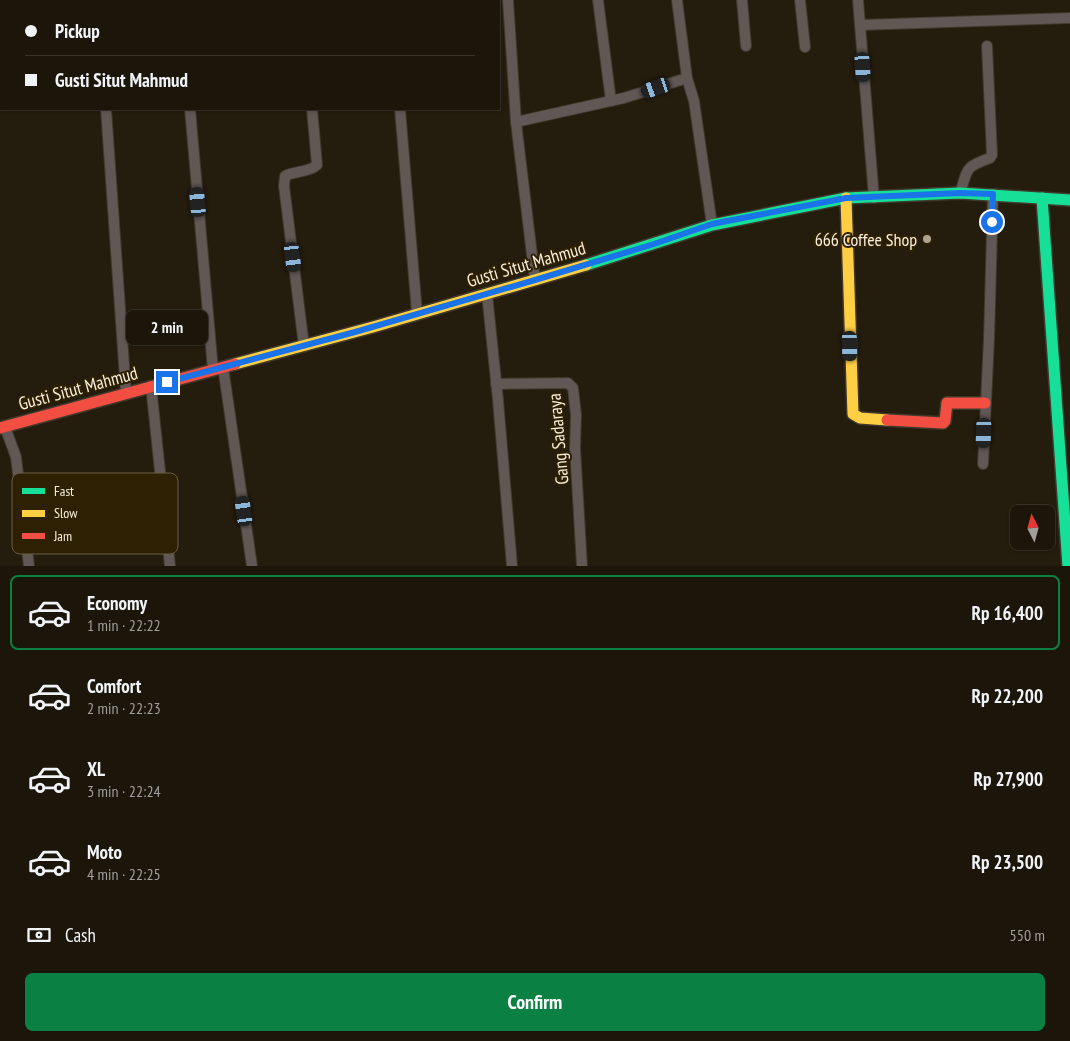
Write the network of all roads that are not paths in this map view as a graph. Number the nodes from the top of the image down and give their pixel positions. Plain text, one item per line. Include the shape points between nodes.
1 (508, 0) edge
2 (598, 0) edge
3 (677, 0) edge
4 (742, 0) edge
5 (800, 0) edge
6 (858, 0) edge
7 (1070, 18) edge
8 (860, 25) junction
9 (746, 46) dead end
10 (987, 46) dead end
11 (805, 47) dead end
12 (687, 78) junction
13 (611, 101) junction
14 (106, 110) edge
15 (190, 110) edge
16 (312, 110) edge
17 (400, 110) edge
18 (516, 122) junction
19 (960, 193) junction
20 (993, 194) junction
21 (846, 198) junction
22 (874, 198) junction
23 (1042, 198) junction
24 (1070, 200) edge
25 (712, 224) junction
26 (535, 280) junction
27 (487, 294) junction
28 (417, 313) junction
29 (304, 346) junction
30 (218, 368) junction
31 (496, 384) junction
32 (151, 386) junction
33 (126, 393) junction
34 (985, 403) junction
35 (2, 427) edge
36 (983, 464) dead end
37 (18, 473) edge
38 (160, 473) edge
39 (1068, 534) edge
40 (252, 566) edge
41 (512, 566) edge
42 (582, 566) edge
43 (1068, 566) edge

1 - 18 street
2 - 13 street
3 - 12 street
4 - 9 street
5 - 11 street
6 - 8 street
7 - 8 street
8 - 22 street
10 - 19 street via 992,155 967,168
12 - 13 street
12 - 25 street via 694,101
13 - 18 street
14 - 33 street
15 - 30 street
16 - 29 street via 317,165 285,176 284,186
17 - 28 street
18 - 26 street
19 - 20 main road, Gusti Situt Mahmud
19 - 22 main road, Gusti Situt Mahmud
20 - 23 main road, Gusti Situt Mahmud
20 - 34 street
21 - 22 main road, Gusti Situt Mahmud
21 - 25 main road, Gusti Situt Mahmud
21 - 34 main road via 853,414 860,418 943,423 947,403
23 - 24 main road, Gusti Situt Mahmud
23 - 39 main road
25 - 26 main road, Gusti Situt Mahmud
26 - 27 main road, Gusti Situt Mahmud
27 - 28 main road, Gusti Situt Mahmud
27 - 31 street
28 - 29 main road, Gusti Situt Mahmud
29 - 30 main road, Gusti Situt Mahmud
30 - 32 main road, Gusti Situt Mahmud
30 - 40 street via 232,418
31 - 41 street
31 - 42 street, Gang Sadaraya via 568,383 573,388
32 - 33 main road, Gusti Situt Mahmud
32 - 38 street
33 - 35 main road, Gusti Situt Mahmud
34 - 36 street
35 - 37 street via 16,456
39 - 43 main road

